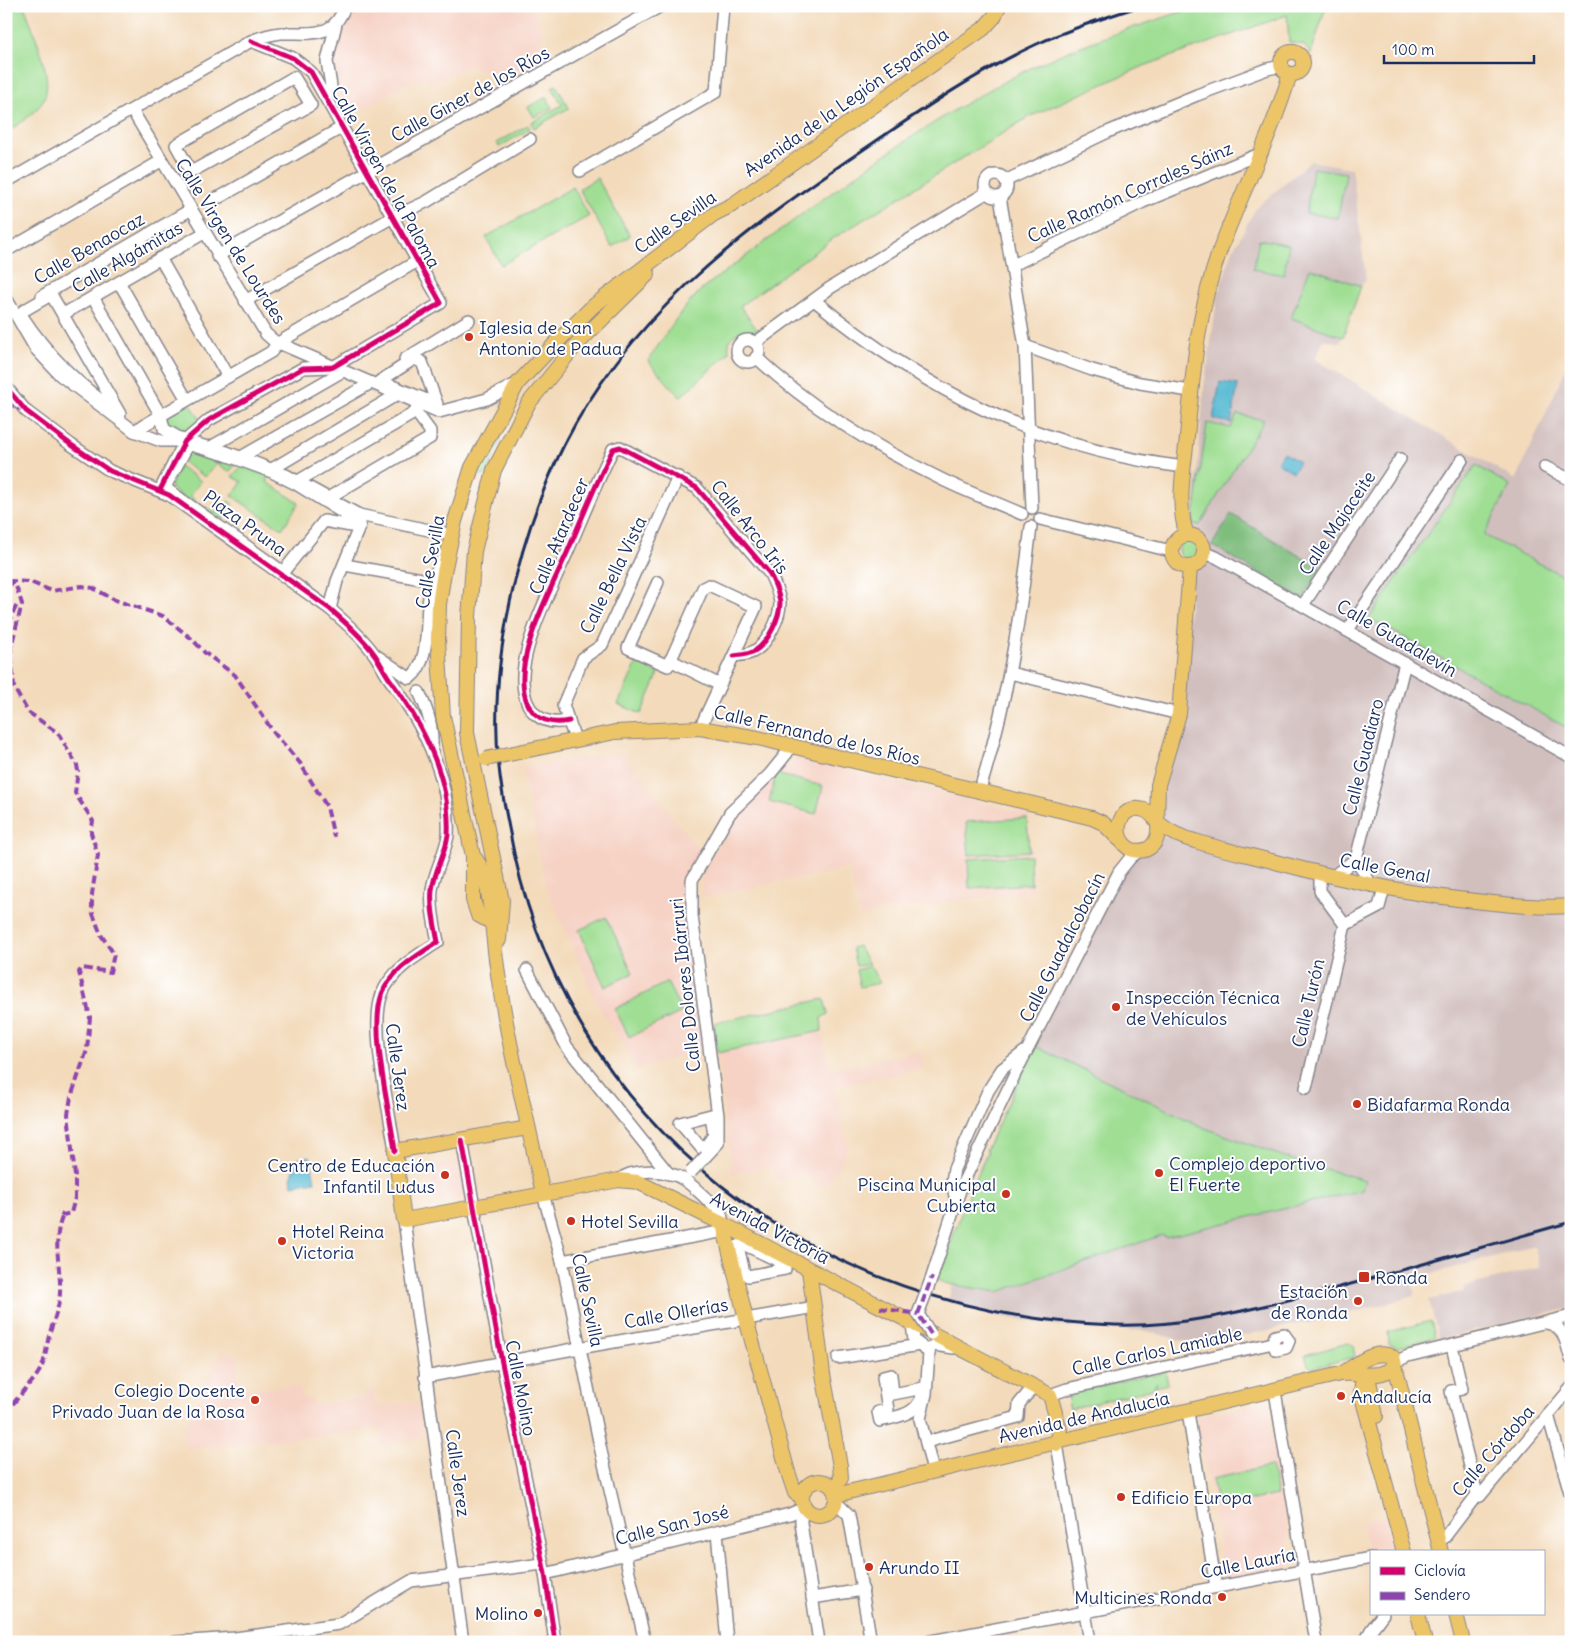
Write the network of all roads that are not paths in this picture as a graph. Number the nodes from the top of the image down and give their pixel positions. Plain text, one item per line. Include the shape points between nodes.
1 (345, 6) edge
2 (661, 6) edge
3 (723, 6) edge
4 (999, 6) edge
5 (336, 24) junction
6 (251, 41) junction
7 (1286, 70) joint
8 (326, 98) junction
9 (132, 110) junction
10 (341, 128) junction
11 (530, 139) dead end
12 (176, 144) joint
13 (1262, 153) junction
14 (161, 161) junction
15 (580, 170) dead end
16 (366, 171) junction
17 (1005, 181) junction
18 (6, 182) edge
19 (986, 193) junction
20 (1000, 197) junction
21 (213, 199) dead end
22 (732, 205) junction
23 (190, 210) junction
24 (393, 217) junction
25 (204, 233) junction
26 (6, 251) edge
27 (218, 256) junction
28 (160, 258) junction
29 (416, 262) junction
30 (1013, 265) junction
31 (119, 282) junction
32 (52, 293) junction
33 (93, 297) junction
34 (6, 298) edge
35 (814, 300) junction
36 (245, 301) junction
37 (67, 312) junction
38 (10, 315) edge
39 (469, 320) dead end
40 (278, 343) junction
41 (755, 343) junction
42 (1026, 346) junction
43 (756, 357) junction
44 (338, 369) junction
45 (228, 377) junction
46 (373, 382) junction
47 (518, 383) junction
48 (6, 387) edge
49 (1190, 391) junction
50 (398, 394) junction
51 (487, 399) junction
52 (188, 400) junction
53 (508, 401) junction
54 (417, 407) junction
55 (161, 416) junction
56 (516, 425) junction
57 (1030, 430) junction
58 (134, 431) junction
59 (186, 444) junction
60 (209, 448) junction
61 (613, 449) joint
62 (241, 457) junction
63 (1400, 460) dead end
64 (1462, 460) dead end
65 (472, 467) junction
66 (1545, 467) dead end
67 (1184, 468) junction
68 (272, 469) junction
69 (494, 473) junction
70 (678, 476) junction
71 (1571, 480) edge
72 (298, 481) junction
73 (160, 490) junction
74 (463, 497) junction
75 (328, 498) junction
76 (485, 504) junction
77 (1032, 508) junction
78 (1022, 514) junction
79 (359, 515) junction
80 (1035, 523) junction
81 (1187, 535) junction
82 (450, 542) junction
83 (1171, 551) junction
84 (1204, 553) junction
85 (345, 565) junction
86 (1190, 567) junction
87 (433, 581) junction
88 (658, 582) dead end
89 (1303, 605) junction
90 (330, 609) junction
91 (1348, 630) junction
92 (375, 655) junction
93 (734, 656) junction
94 (422, 660) junction
95 (670, 660) junction
96 (1405, 663) junction
97 (397, 668) junction
98 (1010, 673) junction
99 (410, 678) junction
100 (720, 684) junction
101 (419, 692) junction
102 (400, 693) junction
103 (1179, 714) junction
104 (568, 721) junction
105 (700, 728) junction
106 (575, 739) junction
107 (790, 746) junction
108 (432, 750) junction
109 (1571, 757) edge
110 (479, 760) junction
111 (1158, 785) junction
112 (979, 792) junction
113 (1130, 812) junction
114 (1092, 818) junction
115 (1158, 822) junction
116 (1195, 841) junction
117 (1121, 842) junction
118 (1144, 850) junction
119 (1356, 859) junction
120 (1120, 872) junction
121 (1326, 875) junction
122 (1378, 887) junction
123 (500, 898) junction
124 (1571, 906) edge
125 (492, 920) junction
126 (1345, 925) junction
127 (496, 965) junction
128 (527, 970) dead end
129 (1035, 1037) junction
130 (1306, 1088) dead end
131 (528, 1128) junction
132 (462, 1140) junction
133 (396, 1151) junction
134 (669, 1174) junction
135 (686, 1175) junction
136 (643, 1177) junction
137 (544, 1194) junction
138 (474, 1207) junction
139 (956, 1208) junction
140 (404, 1220) junction
141 (724, 1227) junction
142 (562, 1261) junction
143 (809, 1270) junction
144 (815, 1307) junction
145 (1567, 1318) edge
146 (746, 1319) junction
147 (915, 1319) junction
148 (1546, 1322) junction
149 (1571, 1342) edge
150 (1273, 1343) dead end
151 (920, 1345) junction
152 (1452, 1346) junction
153 (579, 1348) junction
154 (961, 1350) junction
155 (929, 1353) junction
156 (838, 1358) dead end
157 (1571, 1359) edge
158 (1393, 1361) junction
159 (502, 1363) junction
160 (1362, 1372) junction
161 (425, 1377) junction
162 (1034, 1386) junction
163 (1571, 1388) edge
164 (1275, 1391) junction
165 (1050, 1395) junction
166 (1188, 1412) junction
167 (1548, 1415) junction
168 (880, 1421) joint
169 (926, 1442) junction
170 (1057, 1444) junction
171 (1379, 1456) junction
172 (933, 1472) junction
173 (835, 1495) junction
174 (1480, 1496) junction
175 (1571, 1496) edge
176 (805, 1505) junction
177 (717, 1532) junction
178 (1444, 1538) dead end
179 (1403, 1550) edge
180 (1440, 1550) edge
181 (626, 1555) junction
182 (1370, 1558) edge
183 (543, 1569) junction
184 (1304, 1571) junction
185 (453, 1576) junction
186 (1216, 1587) junction
187 (863, 1590) junction
188 (812, 1598) junction
189 (1085, 1612) junction
190 (1382, 1616) edge
191 (1418, 1616) edge
192 (1456, 1616) edge
193 (257, 1638) edge
194 (175, 1642) edge
195 (464, 1642) edge
196 (555, 1642) edge
197 (645, 1642) edge
198 (727, 1642) edge
199 (819, 1642) edge
200 (871, 1642) edge
201 (926, 1642) edge
202 (1090, 1642) edge
203 (1316, 1642) edge
204 (1365, 1642) edge
205 (1425, 1642) edge
206 (1463, 1642) edge

1 - 5 street
2 - 16 street, Calle Giner de los Ríos
3 - 15 street via 716,92
4 - 22 main road, Avenida de la Legión Española via 983,29
5 - 6 street via 324,32 272,34
5 - 8 street via 328,56 330,90
6 - 8 street, Calle Virgen de la Paloma via 301,63
6 - 9 street
7 - 13 main road via 1276,118
7 - 17 street via 1267,69 1197,95 1110,131
8 - 10 street, Calle Virgen de la Paloma
9 - 14 street, Calle Virgen de Lourdes
9 - 18 street
10 - 16 street, Calle Virgen de la Paloma
10 - 21 street via 220,198
11 - 24 street via 426,202
12 - 12 street via 191,172 311,105 294,77
13 - 30 street, Calle Ramón Corrales Sáinz via 1143,202
13 - 49 main road via 1234,214 1209,285 1200,321
14 - 23 street, Calle Virgen de Lourdes
14 - 26 street
16 - 24 street, Calle Virgen de la Paloma
16 - 27 street, Calle Giner de los Ríos
17 - 19 street via 998,176 988,178 984,185
17 - 20 street via 1006,190
19 - 20 street
19 - 35 street
20 - 30 street
22 - 47 main road, Calle Sevilla via 714,214 592,307
22 - 56 main road, Calle Sevilla via 718,220 640,280 581,340 528,404
23 - 25 street, Calle Virgen de Lourdes
23 - 32 street, Calle Benaocaz
24 - 29 street, Calle Virgen de la Paloma
24 - 36 street
25 - 27 street, Calle Virgen de Lourdes
25 - 28 street, Calle Algámitas
27 - 36 street, Calle Virgen de Lourdes
28 - 31 street, Calle Algámitas
28 - 45 street
29 - 40 street
29 - 44 street, Calle Virgen de la Paloma via 441,303
30 - 42 street
31 - 33 street, Calle Algámitas
31 - 52 street
32 - 32 street via 100,380 120,414 58,364 22,316 23,311
32 - 37 street
32 - 38 street, Calle Benaocaz
33 - 37 street, Calle Algámitas
33 - 55 street
34 - 38 street
35 - 41 street
35 - 57 street via 918,376 964,401
36 - 40 street, Calle Virgen de Lourdes via 266,334
37 - 58 street
38 - 58 street via 60,375
39 - 46 street
40 - 44 street, Calle Virgen de Lourdes
40 - 45 street via 271,352
41 - 43 street
41 - 43 street via 744,340 737,350 743,360
42 - 49 street via 1140,383
42 - 57 street
43 - 78 street via 875,445 941,480
44 - 46 street, Calle Virgen de Lourdes
44 - 59 street via 303,368 209,420
44 - 60 street via 309,391
45 - 52 street
46 - 46 street via 396,388 437,404 422,362 414,358
46 - 50 street, Calle Virgen de Lourdes
46 - 62 street
47 - 51 street, Calle Virgen de Lourdes
47 - 53 main road, Calle Sevilla
48 - 73 street via 26,411 110,471
49 - 67 main road
50 - 54 street, Calle Virgen de Lourdes
50 - 68 street
51 - 53 street via 498,397
51 - 54 street, Calle Virgen de Lourdes via 439,412
52 - 55 street
53 - 56 main road via 517,413
53 - 65 main road, Calle Sevilla
54 - 72 street
54 - 75 street via 430,431 430,438
55 - 58 street
55 - 59 street via 164,429
56 - 69 main road, Calle Sevilla
57 - 67 street via 1105,454
57 - 77 street
58 - 59 street via 161,441
59 - 59 street, Plaza Pruna via 166,485 168,490 283,572 324,521 351,526 353,519 272,472
59 - 60 street
59 - 73 street
60 - 62 street
61 - 70 street, Calle Arco Iris via 620,448
61 - 104 street, Calle Atardecer via 552,587 526,657 523,681 526,703 536,716 555,724
62 - 68 street
63 - 89 street, Calle Majaceite
64 - 91 street
65 - 69 main road via 473,475 483,480
65 - 74 main road, Calle Sevilla
66 - 71 street
67 - 81 main road via 1182,516
68 - 72 street
69 - 76 main road, Calle Sevilla
70 - 93 street, Calle Arco Iris via 710,501 770,574 776,587 779,612 767,636 757,650
70 - 104 street, Calle Bella Vista via 602,645 583,658 563,705
72 - 75 street
73 - 90 street
74 - 76 main road via 469,490 474,490 483,494
74 - 82 main road, Calle Sevilla
75 - 79 street
76 - 110 main road, Calle Sevilla via 474,551 466,714
77 - 78 street
77 - 80 street via 1039,512
78 - 80 street via 1022,521
79 - 82 street
79 - 85 street via 360,525
80 - 83 street
80 - 98 street
81 - 83 main road via 1178,538
81 - 84 main road via 1202,543
82 - 87 street
82 - 125 main road, Calle Sevilla via 439,604 443,716 473,856 475,908 478,915
83 - 86 main road via 1175,561 1183,567
84 - 86 main road via 1199,564
84 - 89 street, Calle Guadalevín
85 - 87 street
85 - 90 street
86 - 103 main road
87 - 94 street
88 - 95 street via 628,648 668,666
89 - 91 street, Calle Guadalevín
90 - 92 street
91 - 96 street, Calle Guadalevín
92 - 97 street
92 - 102 street, Calle Jerez
93 - 95 street via 756,607 709,585 703,588
93 - 100 street
94 - 97 street via 413,667
94 - 99 street
95 - 100 street
96 - 109 street, Calle Guadalevín
96 - 119 street, Calle Guadiaro
97 - 99 street
98 - 103 street
98 - 112 street via 997,733
99 - 101 street via 417,681
99 - 102 street via 400,682
100 - 105 street
101 - 102 street via 412,698
101 - 108 street, Calle Jerez via 433,732
102 - 108 street, Calle Jerez via 413,710
103 - 111 main road
104 - 106 street, Calle Bella Vista
105 - 106 main road, Calle Fernando de los Ríos via 615,732
105 - 107 main road, Calle Fernando de los Ríos
106 - 110 main road, Calle Fernando de los Ríos, bridge
107 - 112 main road, Calle Fernando de los Ríos
107 - 135 street, Calle Dolores Ibárruri, bridge via 770,774 730,813 692,880 692,916 718,1116 718,1143
108 - 133 street, Calle Jerez via 447,815 448,837 432,888 438,942 405,963 394,975 382,993 377,1017
110 - 123 main road, Calle Sevilla
111 - 113 main road
111 - 115 main road
112 - 114 main road, Calle Fernando de los Ríos
113 - 114 main road, Calle Fernando de los Ríos
113 - 115 main road via 1144,810
113 - 117 main road via 1118,824
114 - 117 main road, Calle Fernando de los Ríos via 1104,823
115 - 116 main road, Calle Genal
115 - 118 main road via 1160,833
116 - 118 main road, Calle Genal via 1165,841
116 - 121 main road, Calle Genal
117 - 118 main road
117 - 120 street, Calle Guadalcobacín
118 - 120 street, Calle Guadalcobacín via 1131,857
119 - 121 street
119 - 122 street
120 - 129 street, Calle Guadalcobacín
121 - 122 main road, Calle Genal
121 - 126 street via 1320,891
122 - 124 main road, Calle Genal via 1429,897 1539,908
122 - 126 street via 1379,907
123 - 125 main road via 500,912
123 - 127 main road, Calle Sevilla via 503,909
125 - 127 main road, Calle Sevilla
126 - 130 street, Calle Turón
127 - 131 main road, Calle Sevilla
128 - 134 street via 568,1047
129 - 139 street, Calle Guadalcobacín via 961,1187
129 - 139 street, Calle Guadalcobacín via 1021,1056 1002,1069 988,1091 954,1169 952,1182
131 - 132 main road
131 - 137 main road, Calle Sevilla
132 - 133 main road
132 - 138 street, Calle Molino
133 - 140 main road, Calle Jerez
134 - 135 street
134 - 136 street
135 - 141 street via 721,1213
136 - 137 main road, Avenida Victoria
136 - 141 main road, Avenida Victoria
137 - 138 main road, Avenida Victoria
137 - 142 street, Calle Sevilla
138 - 140 main road, Avenida Victoria
138 - 159 street, Calle Molino
139 - 147 street, Calle Guadalcobacín, bridge
140 - 161 street, Calle Jerez
141 - 142 street
141 - 143 main road, Avenida Victoria
141 - 146 main road
142 - 153 street, Calle Sevilla
143 - 144 main road
143 - 147 main road, Avenida Victoria via 880,1308
144 - 146 street, Calle Ollerías
144 - 173 main road via 823,1374 840,1466 841,1478
145 - 148 street, Avenida de Andalucía
145 - 149 street via 1566,1329
146 - 153 street, Calle Ollerías
146 - 176 main road via 793,1489
147 - 151 street via 914,1340
147 - 154 main road, Avenida Victoria via 931,1334
148 - 152 street, Avenida de Andalucía
148 - 157 street via 1561,1330
150 - 165 street, Calle Carlos Lamiable
151 - 155 street
151 - 156 street
152 - 158 street, Avenida de Andalucía
152 - 174 street via 1462,1389 1451,1391
153 - 159 street, Calle Ollerías
153 - 181 street, Calle Sevilla
154 - 155 street via 934,1345
154 - 162 main road, Avenida Victoria
155 - 169 street via 926,1394 920,1419
158 - 160 main road, Avenida de Andalucía via 1388,1372
158 - 180 main road
159 - 161 street, Calle Ollerías
159 - 183 street, Calle Molino
160 - 164 main road, Avenida de Andalucía via 1340,1374
160 - 171 main road via 1376,1411
160 - 171 main road via 1361,1393
161 - 185 street, Calle Jerez
162 - 165 main road, Avenida Victoria
162 - 169 street via 1019,1404 1018,1417
163 - 167 street, Calle Córdoba
164 - 166 main road, Avenida de Andalucía
164 - 184 street
165 - 170 main road via 1060,1430
166 - 170 main road, Avenida de Andalucía
166 - 186 street
167 - 174 street, Calle Córdoba
167 - 175 street
168 - 168 street via 912,1411 921,1400 923,1388 893,1394 891,1375 883,1377 888,1410 878,1412
169 - 172 street
170 - 172 main road, Avenida de Andalucía
170 - 189 street
171 - 179 main road
172 - 173 main road, Avenida de Andalucía
173 - 176 main road via 830,1510 821,1515
173 - 176 main road via 826,1482 815,1481 806,1487
173 - 187 street via 849,1514
174 - 178 street, Calle Córdoba via 1476,1496
176 - 177 street, Calle San José via 790,1514
176 - 188 street via 801,1523
177 - 181 street, Calle San José
177 - 198 street
181 - 183 street, Calle San José
181 - 197 street, Calle Sevilla
182 - 184 street, Calle Lauría
183 - 185 street, Calle San José
183 - 196 street, Calle Molino
184 - 186 street, Calle Lauría
184 - 203 street
185 - 193 street, Calle San José via 411,1581 339,1624
185 - 195 street, Calle Jerez
186 - 189 street, Calle Lauría
187 - 188 street
187 - 200 street
188 - 199 street
189 - 201 street, Calle Lauría
189 - 202 street
190 - 204 street
191 - 205 main road
192 - 206 main road
193 - 194 street, Calle San José

